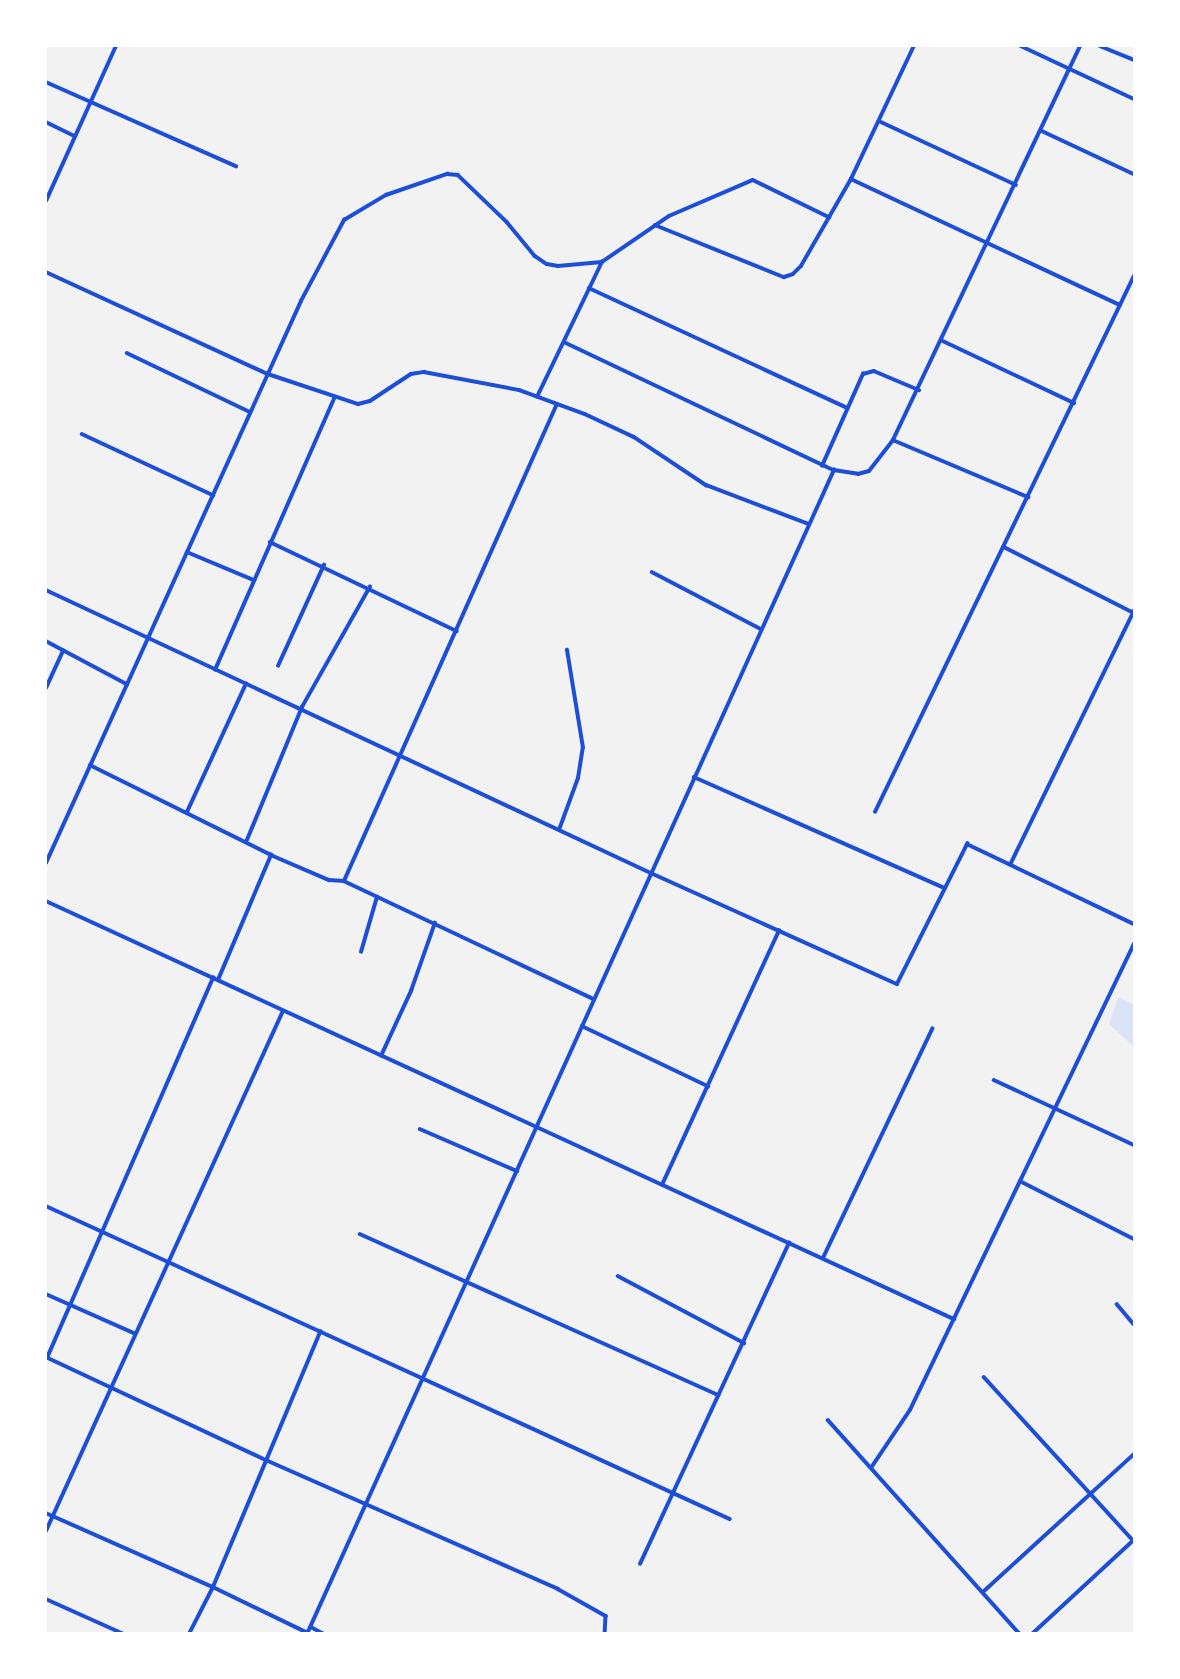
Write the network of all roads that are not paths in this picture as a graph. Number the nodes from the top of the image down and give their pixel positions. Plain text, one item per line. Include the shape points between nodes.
1 (116, 46) edge
2 (914, 46) edge
3 (1021, 46) edge
4 (1080, 46) edge
5 (1100, 46) edge
6 (1135, 61) edge
7 (1071, 69) junction
8 (46, 82) edge
9 (1135, 99) edge
10 (90, 102) junction
11 (878, 121) junction
12 (46, 122) edge
13 (1042, 131) junction
14 (75, 136) junction
15 (236, 166) dead end
16 (1135, 174) edge
17 (850, 179) junction
18 (1016, 185) junction
19 (48, 191) edge
20 (46, 201) edge
21 (829, 217) junction
22 (654, 225) junction
23 (989, 244) junction
24 (602, 262) junction
25 (46, 272) edge
26 (1135, 276) edge
27 (1133, 283) edge
28 (590, 288) junction
29 (1120, 305) junction
30 (943, 341) junction
31 (564, 342) junction
32 (127, 352) dead end
33 (268, 373) junction
34 (919, 390) junction
35 (335, 397) junction
36 (537, 397) junction
37 (1074, 403) junction
38 (558, 404) junction
39 (847, 408) junction
40 (250, 412) junction
41 (82, 434) dead end
42 (893, 440) junction
43 (822, 466) junction
44 (834, 470) junction
45 (213, 495) junction
46 (1028, 497) junction
47 (809, 524) junction
48 (270, 542) junction
49 (1004, 547) junction
50 (187, 552) junction
51 (324, 565) junction
52 (652, 572) dead end
53 (254, 580) junction
54 (370, 587) junction
55 (46, 590) edge
56 (1134, 612) edge
57 (761, 629) junction
58 (457, 631) junction
59 (148, 638) junction
60 (46, 641) edge
61 (567, 650) dead end
62 (63, 651) junction
63 (278, 666) dead end
64 (215, 670) junction
65 (127, 684) junction
66 (246, 684) junction
67 (46, 688) edge
68 (302, 707) junction
69 (400, 756) junction
70 (90, 765) junction
71 (694, 777) junction
72 (187, 812) junction
73 (875, 812) dead end
74 (559, 830) junction
75 (247, 840) junction
76 (271, 855) junction
77 (46, 863) edge
78 (1010, 865) junction
79 (651, 873) junction
80 (344, 881) junction
81 (945, 888) junction
82 (377, 897) junction
83 (46, 901) edge
84 (435, 923) junction
85 (1135, 925) edge
86 (779, 931) junction
87 (1135, 944) edge
88 (361, 952) dead end
89 (215, 979) junction
90 (594, 999) junction
91 (284, 1011) junction
92 (582, 1026) junction
93 (932, 1029) dead end
94 (382, 1056) junction
95 (994, 1080) dead end
96 (708, 1086) junction
97 (1055, 1108) junction
98 (536, 1127) junction
99 (420, 1129) dead end
100 (1135, 1145) edge
101 (516, 1171) junction
102 (1020, 1181) junction
103 (662, 1185) junction
104 (46, 1206) edge
105 (102, 1234) junction
106 (360, 1234) dead end
107 (1135, 1238) edge
108 (789, 1243) junction
109 (823, 1259) junction
110 (169, 1262) junction
111 (618, 1276) dead end
112 (466, 1282) junction
113 (46, 1294) edge
114 (1117, 1304) dead end
115 (70, 1306) junction
116 (954, 1319) junction
117 (1135, 1324) edge
118 (320, 1332) junction
119 (134, 1333) junction
120 (744, 1343) junction
121 (46, 1357) edge
122 (984, 1377) dead end
123 (423, 1379) junction
124 (111, 1387) junction
125 (719, 1395) junction
126 (828, 1420) dead end
127 (1135, 1454) edge
128 (266, 1460) junction
129 (871, 1468) junction
130 (673, 1493) junction
131 (1091, 1494) junction
132 (367, 1502) junction
133 (46, 1513) edge
134 (52, 1516) junction
135 (730, 1519) dead end
136 (46, 1531) edge
137 (1134, 1540) edge
138 (640, 1564) dead end
139 (213, 1587) junction
140 (983, 1592) junction
141 (46, 1599) edge
142 (311, 1626) junction
143 (124, 1633) edge
144 (189, 1633) edge
145 (308, 1633) edge
146 (324, 1633) edge
147 (605, 1633) edge
148 (1020, 1633) edge
149 (1032, 1633) edge

1 - 10 street
2 - 11 street
3 - 7 street
4 - 7 street
5 - 6 street
7 - 9 street
7 - 13 street
8 - 10 street
10 - 14 street
10 - 15 street
11 - 17 street
11 - 18 street
12 - 14 street
13 - 16 street
13 - 18 street
14 - 19 street
17 - 21 street
17 - 23 street
18 - 23 street
19 - 20 street
21 - 22 street via 753,180
21 - 22 street via 801,266 784,277
22 - 24 street
23 - 29 street
23 - 30 street
24 - 28 street
24 - 33 street via 547,264 466,180 458,175 436,177 386,195 344,220
25 - 33 street
26 - 27 street
27 - 29 street
28 - 31 street
28 - 39 street
29 - 37 street
30 - 34 street
30 - 37 street
31 - 36 street
31 - 43 street
32 - 40 street
33 - 35 street
33 - 40 street
34 - 39 street via 869,371 863,374
34 - 42 street
35 - 36 street via 358,404 370,401 411,374 424,372
35 - 48 street
36 - 38 street
37 - 46 street
38 - 47 street via 634,437 706,485
38 - 58 street
39 - 43 street
40 - 45 street
41 - 45 street
42 - 44 street via 869,471
42 - 46 street
43 - 44 street
44 - 47 street
45 - 50 street
46 - 49 street
47 - 57 street
48 - 51 street
48 - 53 street
49 - 56 street
49 - 73 street
50 - 53 street
50 - 59 street
51 - 54 street
51 - 63 street
52 - 57 street
53 - 64 street
54 - 58 street
54 - 68 street
55 - 59 street
56 - 78 street
57 - 71 street
58 - 69 street
59 - 64 street
59 - 65 street
60 - 62 street
61 - 74 street via 583,748 578,778
62 - 65 street
62 - 67 street
64 - 66 street
65 - 70 street
66 - 68 street
66 - 72 street
68 - 69 street
68 - 75 street
69 - 74 street
69 - 80 street
70 - 72 street
70 - 77 street
71 - 79 street
71 - 81 street
72 - 75 street
74 - 79 street
75 - 76 street
76 - 80 street via 329,880
76 - 89 street
78 - 81 street via 967,844
78 - 85 street
79 - 86 street
79 - 90 street
80 - 82 street
81 - 86 street via 897,984
82 - 84 street
82 - 88 street
83 - 89 street
84 - 90 street
84 - 94 street
86 - 96 street
87 - 97 street
89 - 91 street
89 - 105 street
90 - 92 street
91 - 94 street
91 - 110 street
92 - 96 street
92 - 98 street
93 - 109 street
94 - 98 street
95 - 97 street
96 - 103 street
97 - 100 street
97 - 102 street
98 - 101 street
98 - 103 street
99 - 101 street
101 - 112 street
102 - 107 street
102 - 116 street
103 - 108 street
104 - 105 street
105 - 110 street
105 - 115 street
106 - 112 street
108 - 109 street
108 - 120 street
109 - 116 street
110 - 118 street
110 - 119 street
111 - 120 street
112 - 123 street
112 - 125 street
113 - 115 street
114 - 117 street
115 - 119 street
115 - 121 street
116 - 129 street via 910,1410
118 - 123 street
118 - 128 street
119 - 124 street
120 - 125 street
121 - 124 street
122 - 131 street
123 - 130 street
123 - 132 street
124 - 128 street
124 - 134 street
125 - 130 street
126 - 129 street
127 - 131 street
128 - 132 street
128 - 139 street
129 - 140 street
130 - 135 street
130 - 138 street
131 - 137 street
131 - 140 street
132 - 142 street
132 - 147 street via 570,1595 606,1616
133 - 134 street
134 - 136 street
134 - 139 street
137 - 149 street
139 - 144 street
139 - 145 street
140 - 148 street
141 - 143 street
142 - 145 street
142 - 146 street

